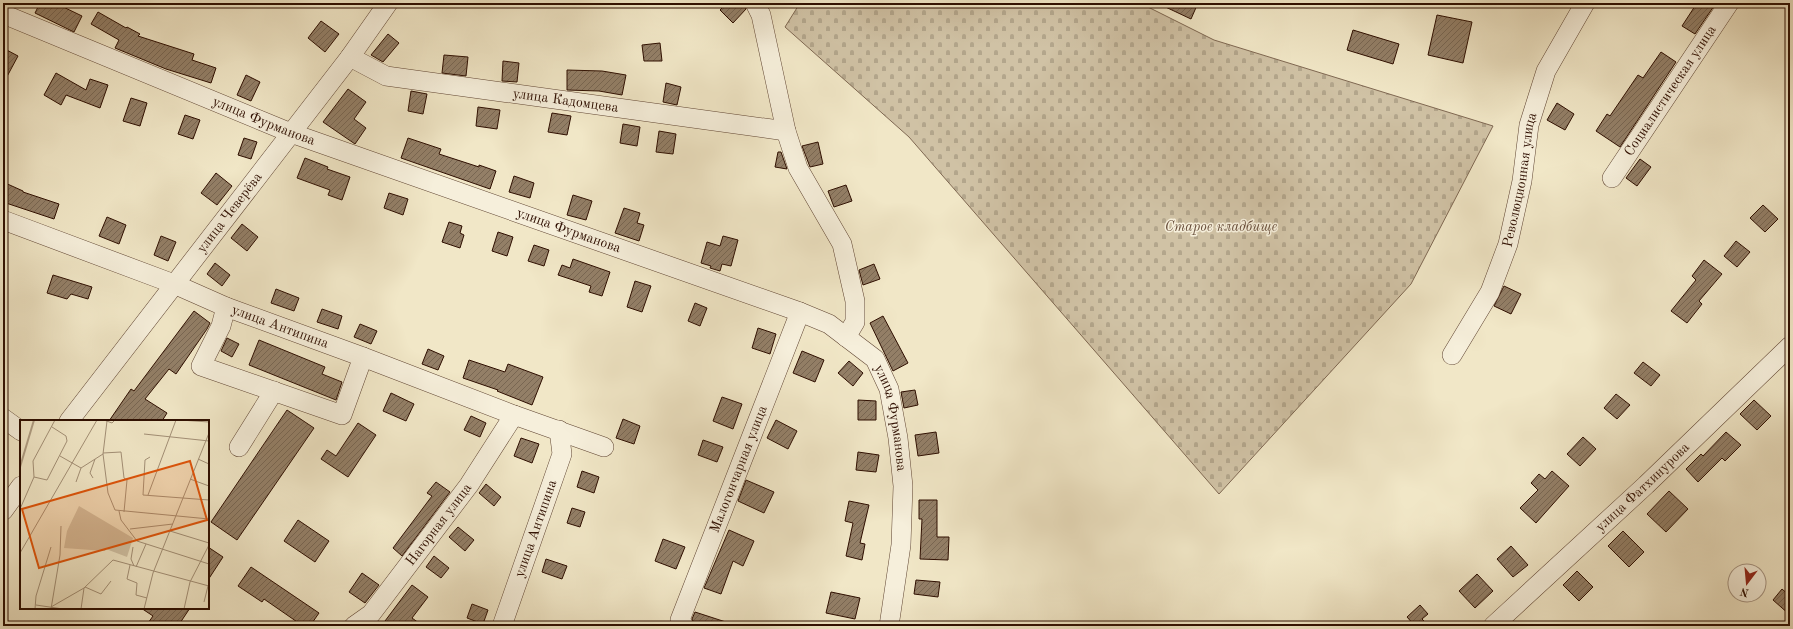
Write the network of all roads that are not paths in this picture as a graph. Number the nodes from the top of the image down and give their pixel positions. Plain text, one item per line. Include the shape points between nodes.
1 (388, 3) edge
2 (755, 3) edge
3 (1585, 3) edge
4 (1729, 3) edge
5 (3, 14) edge
6 (350, 56) junction
7 (786, 131) junction
8 (291, 133) junction
9 (1612, 178) dead end
10 (3, 220) edge
11 (174, 284) junction
12 (226, 307) junction
13 (800, 312) junction
14 (846, 337) junction
15 (1790, 346) edge
16 (1452, 355) dead end
17 (363, 357) junction
18 (274, 391) junction
19 (514, 415) junction
20 (3, 418) edge
21 (71, 420) edge
22 (20, 430) edge
23 (559, 430) junction
24 (239, 447) dead end
25 (604, 447) dead end
26 (20, 487) edge
27 (3, 510) edge
28 (354, 626) edge
29 (502, 626) edge
30 (684, 626) edge
31 (889, 626) edge
32 (1493, 626) edge

1 - 6 street, улица Чеверёва
2 - 7 street via 761,15
3 - 16 street, Революционная улица via 1546,72 1529,126 1522,181 1508,244 1493,285
4 - 9 street, Социалистическая улица
5 - 8 street, улица Фурманова
6 - 7 street, улица Кадомцева via 386,76
6 - 8 street, улица Чеверёва
7 - 14 street via 798,168 842,244 855,301 855,322
8 - 11 street, улица Чеверёва
8 - 13 street, улица Фурманова
10 - 11 street, улица Антипина
11 - 12 street, улица Антипина
11 - 21 street, улица Чеверёва
12 - 17 street, улица Антипина
12 - 18 street via 221,326 201,366
13 - 14 street, улица Фурманова via 829,324
13 - 30 street, Малогончарная улица via 680,620
14 - 31 street, улица Фурманова via 875,359 889,389 898,438 903,486 901,545
15 - 32 street, улица Фатхинурова via 1646,485
17 - 18 street via 342,415
17 - 19 street, улица Антипина
18 - 24 street
19 - 23 street, улица Антипина
19 - 28 street, Нагорная улица via 465,492 371,614
20 - 22 street
23 - 25 street, улица Антипина
23 - 29 street, улица Антипина via 562,454
26 - 27 street

